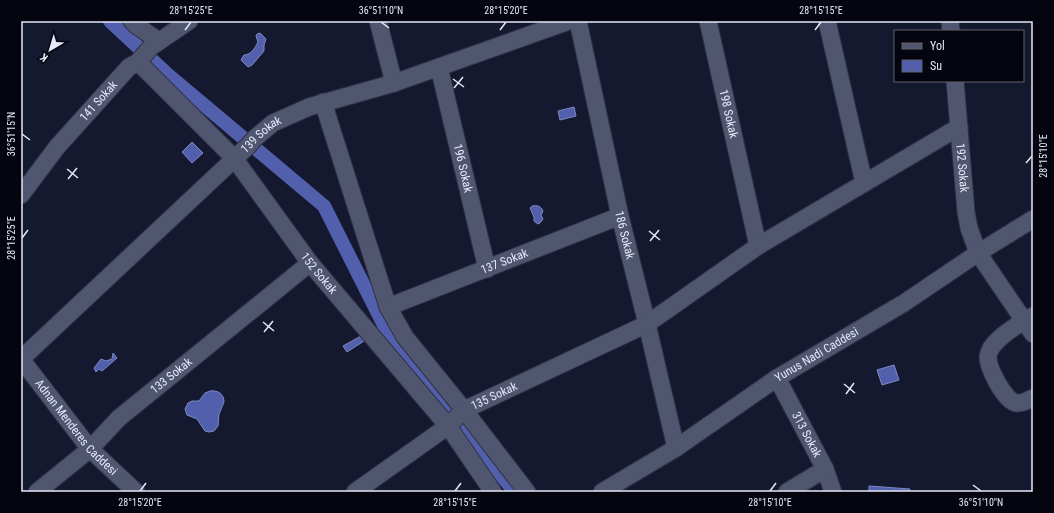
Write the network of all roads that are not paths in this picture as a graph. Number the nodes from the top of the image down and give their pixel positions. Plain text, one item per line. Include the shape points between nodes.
1 (132, 21) edge
2 (189, 21) edge
3 (378, 21) edge
4 (569, 21) edge
5 (578, 21) edge
6 (708, 21) edge
7 (827, 21) edge
8 (148, 52) junction
9 (439, 67) junction
10 (955, 82) edge
11 (394, 83) junction
12 (323, 102) junction
13 (959, 127) junction
14 (234, 158) junction
15 (864, 183) junction
16 (21, 195) edge
17 (620, 216) junction
18 (1033, 219) edge
19 (758, 246) junction
20 (978, 253) junction
21 (310, 263) junction
22 (487, 269) junction
23 (388, 307) junction
24 (647, 324) junction
25 (1030, 324) edge
26 (21, 359) edge
27 (777, 378) junction
28 (1033, 398) edge
29 (455, 419) junction
30 (676, 448) junction
31 (90, 449) junction
32 (825, 469) junction
33 (37, 492) edge
34 (136, 492) edge
35 (355, 492) edge
36 (493, 492) edge
37 (527, 492) edge
38 (602, 492) edge
39 (787, 492) edge
40 (833, 492) edge

1 - 8 street, 152 Sokak via 137,26
2 - 8 street, 141 Sokak
3 - 11 street
4 - 9 street, 139 Sokak
5 - 17 street, 186 Sokak
6 - 19 street, 198 Sokak
7 - 15 street
8 - 14 street, 152 Sokak
8 - 16 street, 141 Sokak via 129,67 68,136
9 - 11 street, 139 Sokak
9 - 22 street, 196 Sokak
10 - 13 street, 192 Sokak
11 - 12 street, 139 Sokak
12 - 14 street, 139 Sokak via 273,123
12 - 23 street, 152 Sokak
13 - 15 street, 135 Sokak
13 - 20 street, 192 Sokak via 966,212
14 - 21 street, 152 Sokak
14 - 26 street, 139 Sokak
15 - 19 street, 135 Sokak
17 - 22 street, 137 Sokak
17 - 24 street, 186 Sokak
18 - 20 street, Yunus Nadi Caddesi
19 - 24 street, 135 Sokak
20 - 25 street, 192 Sokak
20 - 27 street, Yunus Nadi Caddesi via 904,302
21 - 29 street, 152 Sokak
21 - 31 street, 133 Sokak via 119,418
22 - 23 street, 137 Sokak
23 - 29 street, 152 Sokak
24 - 29 street, 135 Sokak
24 - 30 street, 186 Sokak
25 - 28 street via 1006,334 988,356 992,374 1007,397 1015,403 1023,403
26 - 31 street, Adnan Menderes Caddesi
27 - 30 street, Yunus Nadi Caddesi
27 - 32 street, 313 Sokak
29 - 35 street, 135 Sokak
29 - 36 street, 152 Sokak
29 - 37 street, 152 Sokak
30 - 38 street, Yunus Nadi Caddesi
31 - 33 street, 133 Sokak
31 - 34 street, Adnan Menderes Caddesi
32 - 39 street
32 - 40 street, 313 Sokak

